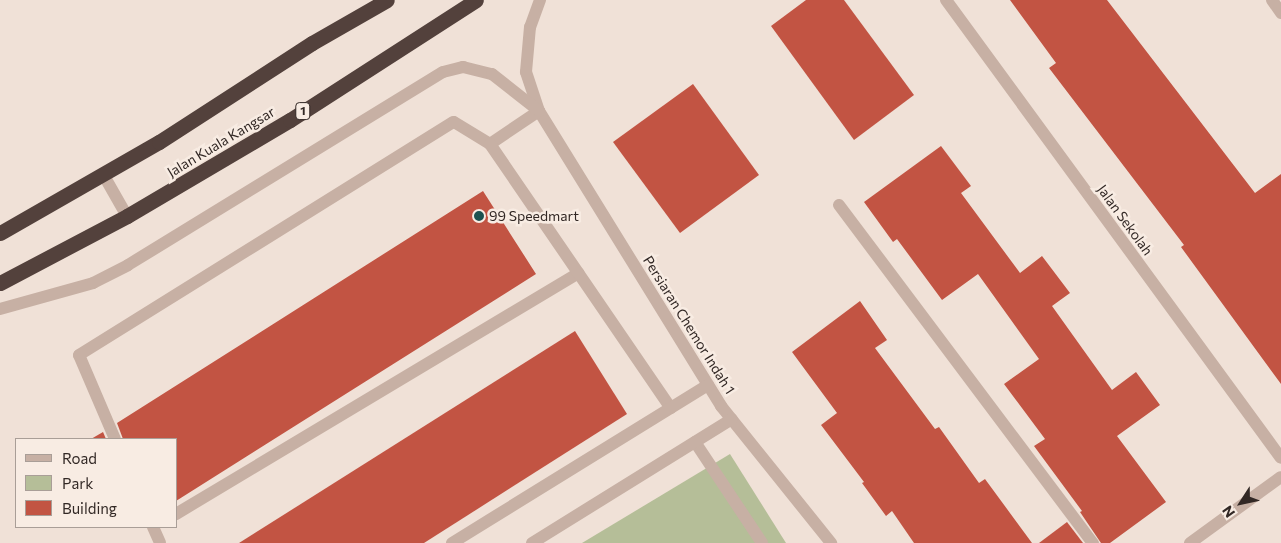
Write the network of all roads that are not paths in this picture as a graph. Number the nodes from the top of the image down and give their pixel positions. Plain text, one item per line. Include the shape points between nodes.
1 (387, 0) edge
2 (476, 0) edge
3 (540, 0) edge
4 (946, 0) edge
5 (1272, 0) edge
6 (1281, 13) edge
7 (539, 111) junction
8 (490, 144) junction
9 (103, 174) junction
10 (839, 205) dead end
11 (127, 216) junction
12 (0, 233) edge
13 (578, 273) junction
14 (0, 283) edge
15 (0, 309) edge
16 (708, 385) junction
17 (672, 408) junction
18 (732, 419) junction
19 (115, 438) edge
20 (694, 442) junction
21 (1281, 458) edge
22 (1281, 477) edge
23 (178, 513) edge
24 (154, 528) edge
25 (160, 543) edge
26 (452, 543) edge
27 (532, 543) edge
28 (762, 543) edge
29 (830, 543) edge
30 (1093, 543) edge
31 (1190, 543) edge

1 - 9 highway
2 - 11 highway, Jalan Kuala Kangsar / 1 via 290,120
3 - 7 street via 530,27 526,72
4 - 21 street, Jalan Sekolah
5 - 6 street
7 - 8 street
7 - 15 street via 492,74 463,67 443,72 128,265 93,283
7 - 16 street, Persiaran Chemor Indah 1
8 - 13 street
8 - 19 street via 454,122 79,355
9 - 11 street
9 - 12 highway
10 - 30 street
11 - 14 highway, Jalan Kuala Kangsar / 1
13 - 17 street
13 - 23 street
16 - 17 street
16 - 18 street, Persiaran Chemor Indah 1
17 - 26 street
18 - 20 street
18 - 29 street, Persiaran Chemor Indah 1
20 - 27 street
20 - 28 street
22 - 31 street
24 - 25 street

